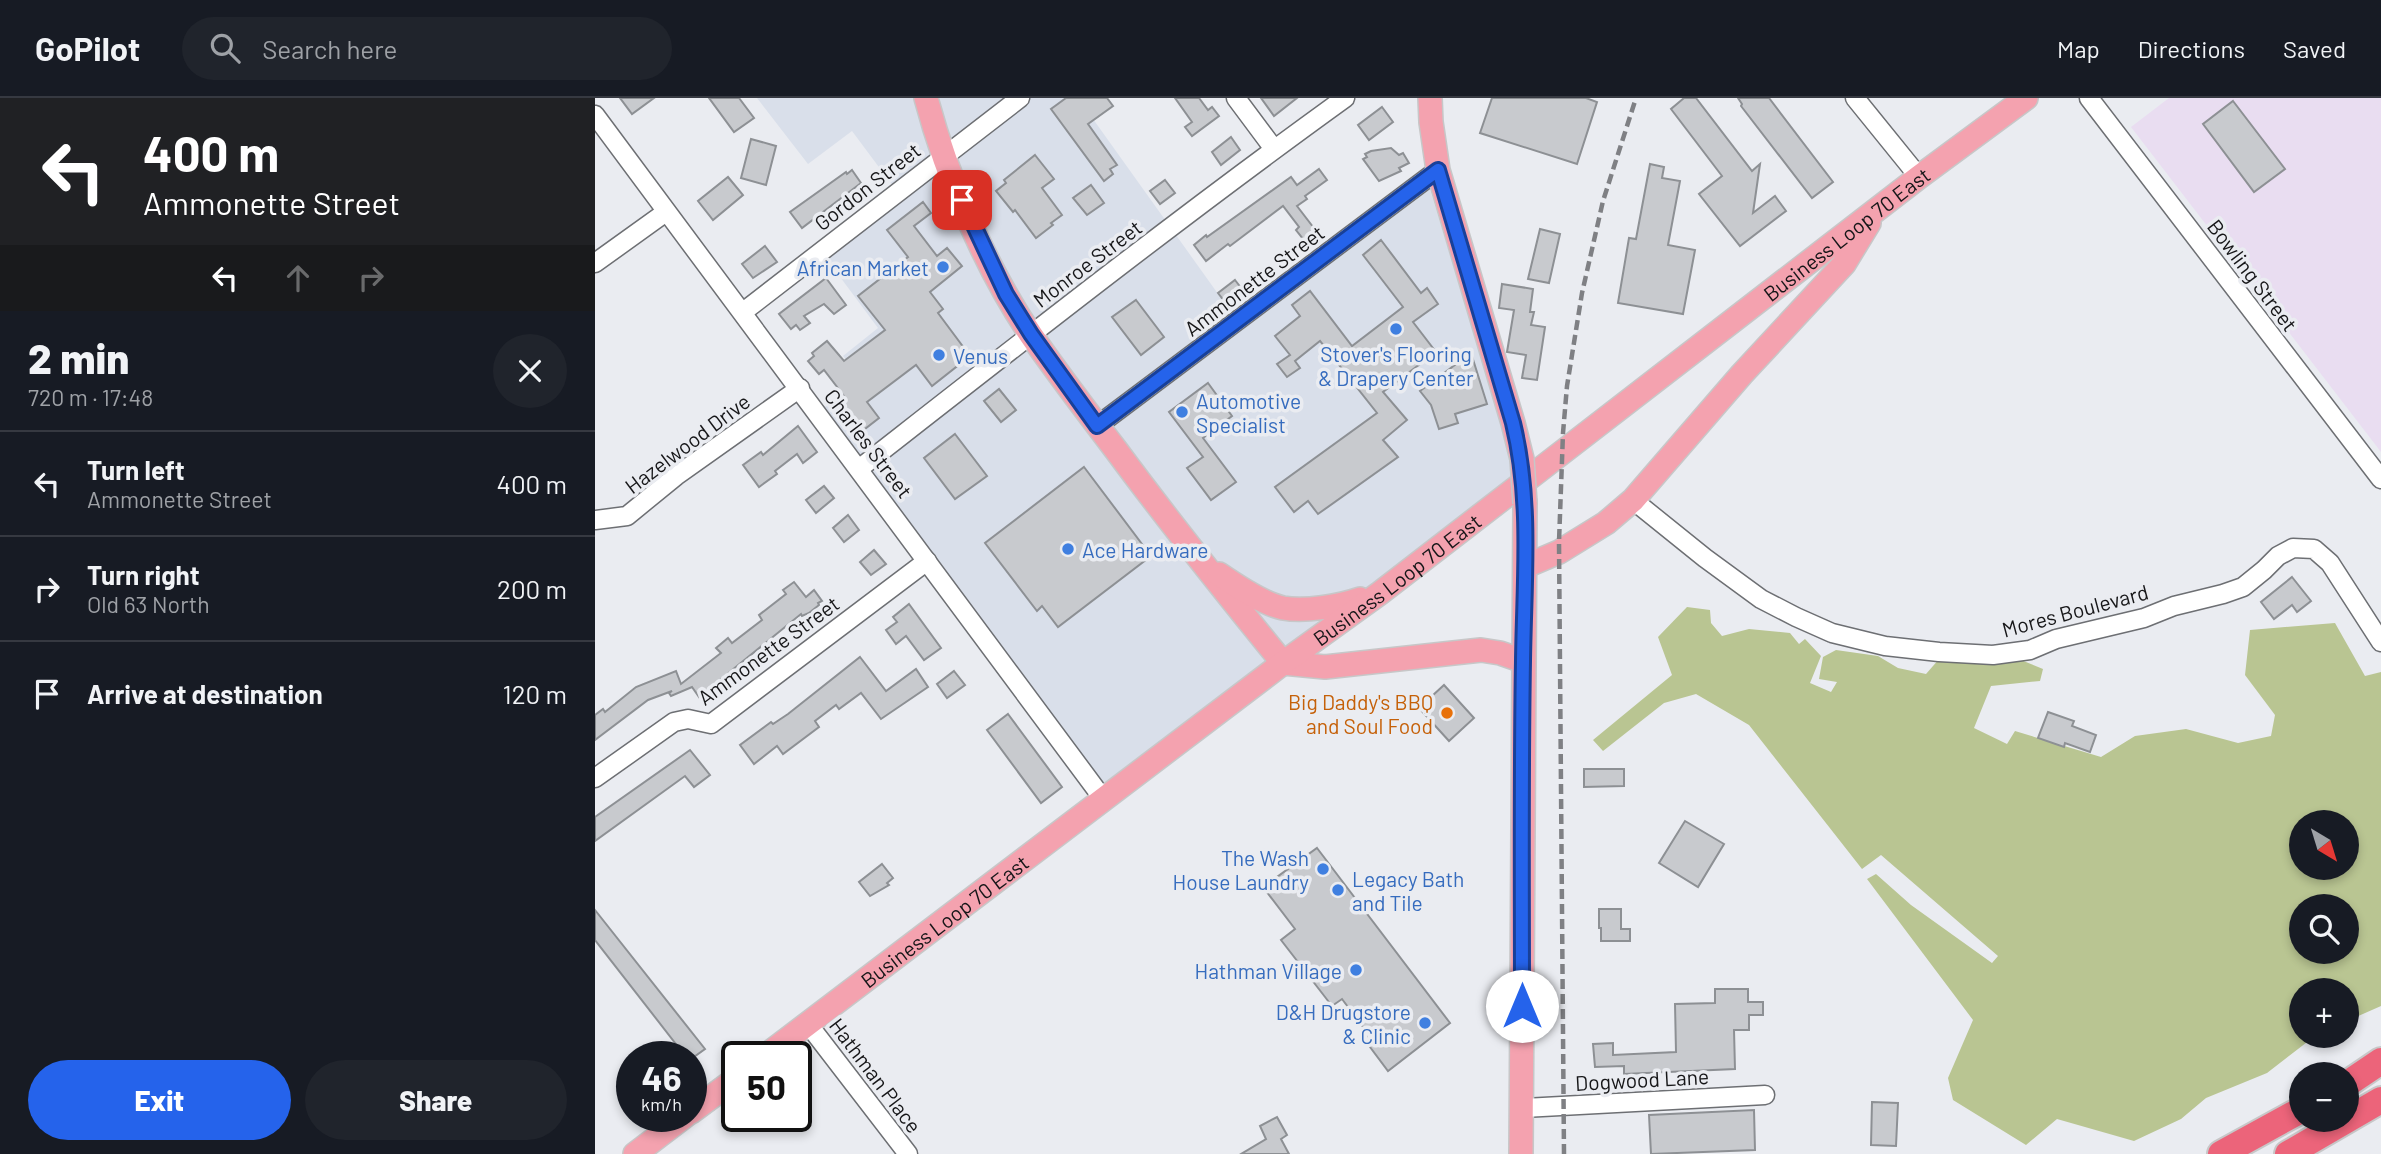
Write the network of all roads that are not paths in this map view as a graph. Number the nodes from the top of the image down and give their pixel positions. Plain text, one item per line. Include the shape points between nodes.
1 (926, 98) edge
2 (1020, 98) edge
3 (1236, 98) edge
4 (1345, 98) edge
5 (1430, 98) edge
6 (1855, 98) edge
7 (2026, 98) edge
8 (2089, 98) edge
9 (595, 115) edge
10 (1274, 149) junction
11 (943, 156) junction
12 (1438, 170) junction
13 (1919, 177) junction
14 (1876, 211) junction
15 (666, 212) junction
16 (595, 263) edge
17 (743, 312) junction
18 (1031, 334) junction
19 (800, 388) junction
20 (1097, 426) junction
21 (860, 468) junction
22 (2381, 479) edge
23 (1633, 500) junction
24 (595, 520) edge
25 (927, 561) junction
26 (1203, 564) junction
27 (1526, 566) junction
28 (1380, 593) junction
29 (2381, 642) edge
30 (1523, 661) junction
31 (1283, 663) junction
32 (595, 778) edge
33 (1104, 800) junction
34 (808, 1024) junction
35 (785, 1041) edge
36 (2381, 1061) edge
37 (2359, 1076) edge
38 (1765, 1095) dead end
39 (2381, 1101) edge
40 (1522, 1108) junction
41 (2289, 1117) edge
42 (664, 1132) edge
43 (635, 1154) edge
44 (908, 1154) edge
45 (1521, 1154) edge
46 (2221, 1154) edge
47 (2288, 1154) edge

1 - 11 main road
2 - 11 street, Gordon Street
3 - 10 street
4 - 10 street, Monroe Street
5 - 12 main road
6 - 13 street
7 - 13 main road, Business Loop 70 East
8 - 22 street, Bowling Street
9 - 15 street, Charles Street
10 - 18 street, Monroe Street
11 - 17 street, Gordon Street
11 - 18 main road via 982,247
12 - 20 street, Ammonette Street
12 - 27 main road, bridge via 1522,459
13 - 14 main road, Business Loop 70 East
14 - 23 main road via 1844,264
14 - 28 main road, Business Loop 70 East
15 - 16 street
15 - 17 street, Charles Street
17 - 19 street, Charles Street
18 - 20 main road
18 - 21 street, Monroe Street
19 - 21 street, Charles Street
19 - 24 street, Hazelwood Drive via 675,476 627,516
20 - 26 main road
21 - 25 street, Charles Street
23 - 27 main road via 1571,545
23 - 29 street, Mores Boulevard via 1761,598 1832,633 1885,646 1993,655 2030,650 2242,587 2293,548 2314,549 2330,564
25 - 32 street, Ammonette Street via 711,724 688,719 674,722
25 - 33 street, Charles Street
26 - 28 main road via 1283,608 1335,607
26 - 31 main road
27 - 30 main road
28 - 31 main road, Business Loop 70 East
30 - 31 main road via 1481,650 1325,667
30 - 40 main road
31 - 33 main road, Business Loop 70 East
33 - 34 main road, Business Loop 70 East
34 - 35 main road, Business Loop 70 East
34 - 44 street, Hathman Place
36 - 37 highway
38 - 40 street, Dogwood Lane
39 - 47 highway
40 - 45 main road
41 - 46 highway
42 - 43 main road

